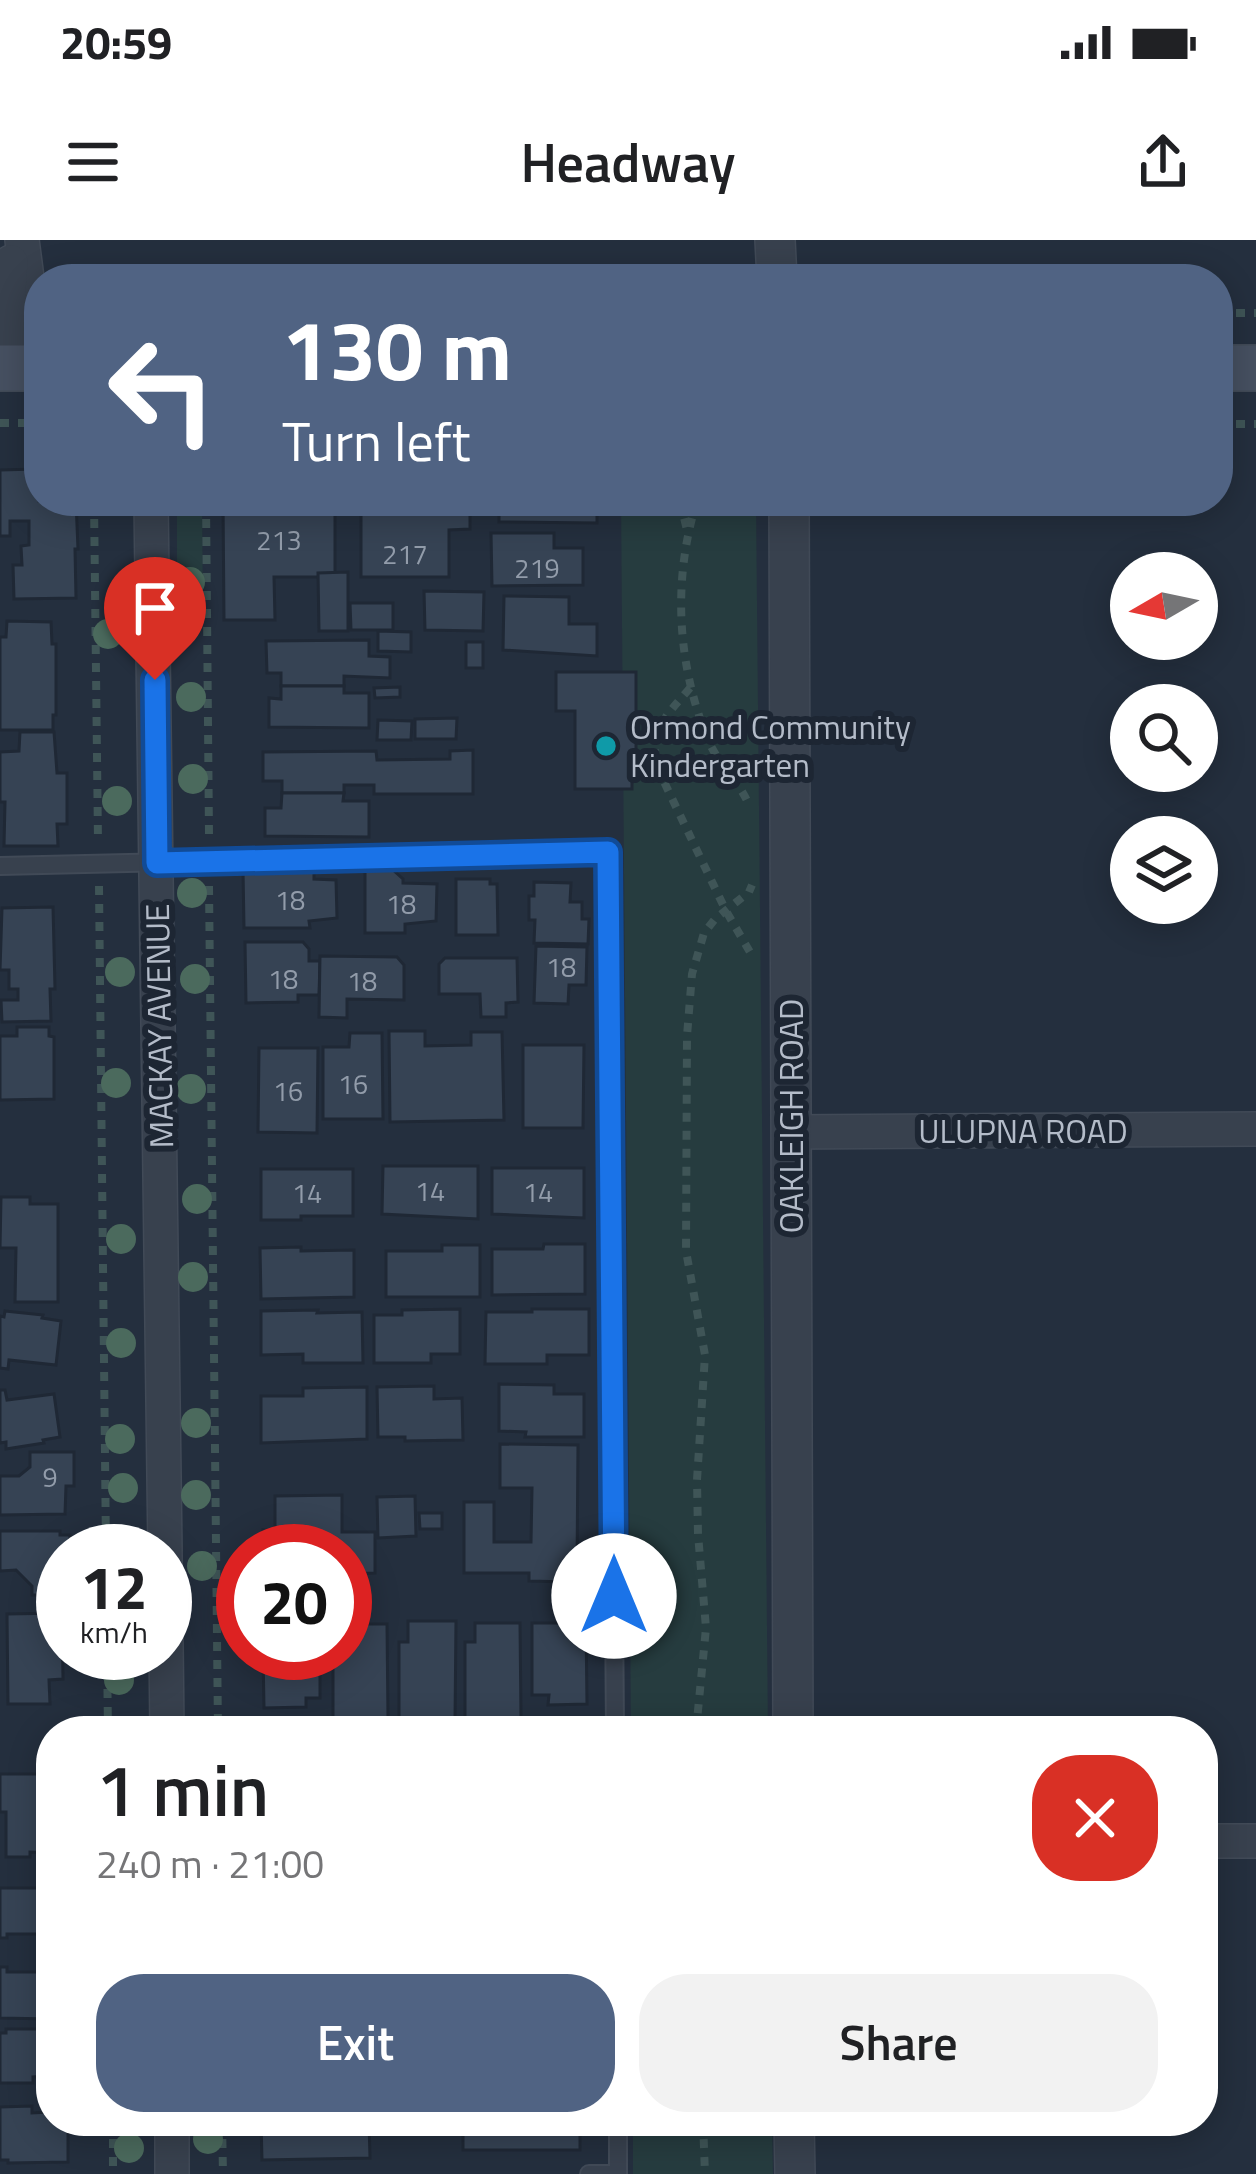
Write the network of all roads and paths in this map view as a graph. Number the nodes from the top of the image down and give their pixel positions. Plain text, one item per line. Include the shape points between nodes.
1 (18, 240) edge
2 (19, 368) edge
3 (94, 516) edge
4 (152, 516) edge
5 (206, 516) edge
6 (684, 516) edge
7 (693, 516) edge
8 (789, 516) edge
9 (688, 532) junction
10 (690, 688) junction
11 (751, 811) dead end
12 (209, 862) junction
13 (157, 863) junction
14 (98, 864) junction
15 (0, 866) edge
16 (754, 881) dead end
17 (726, 911) junction
18 (791, 1020) junction
19 (1256, 1129) edge
20 (790, 1132) junction
21 (106, 1524) edge
22 (165, 1524) edge
23 (107, 1680) edge
24 (166, 1680) edge
25 (108, 1716) edge
26 (167, 1716) edge
27 (218, 1716) edge
28 (615, 1716) edge
29 (697, 1716) edge
30 (793, 1716) edge
31 (1218, 1841) edge
32 (1256, 1841) edge
33 (112, 2136) edge
34 (172, 2136) edge
35 (222, 2136) edge
36 (618, 2136) edge
37 (704, 2136) edge
38 (794, 2136) edge
39 (113, 2174) edge
40 (172, 2174) edge
41 (223, 2174) edge
42 (589, 2174) edge
43 (705, 2174) edge
44 (795, 2174) edge

1 - 2 street
3 - 14 path
4 - 13 street, MACKAY AVENUE
5 - 12 path
6 - 9 path
7 - 9 path
8 - 18 street, OAKLEIGH ROAD
9 - 10 path via 683,656
10 - 11 path via 710,744
10 - 17 path via 657,727 655,763
12 - 13 lane
12 - 27 path
12 - 28 lane via 608,852
13 - 14 lane
13 - 22 street, MACKAY AVENUE
14 - 15 lane
14 - 21 path
16 - 17 path
17 - 18 path
17 - 29 path via 701,942 687,1036 686,1251 705,1355 697,1480 706,1628
18 - 20 street, OAKLEIGH ROAD
19 - 20 street, ULUPNA ROAD
20 - 30 street, OAKLEIGH ROAD
23 - 25 path
24 - 26 street, MACKAY AVENUE
31 - 32 street
33 - 39 path
34 - 40 street
35 - 41 path
36 - 42 lane via 618,2174
37 - 43 path
38 - 44 street

